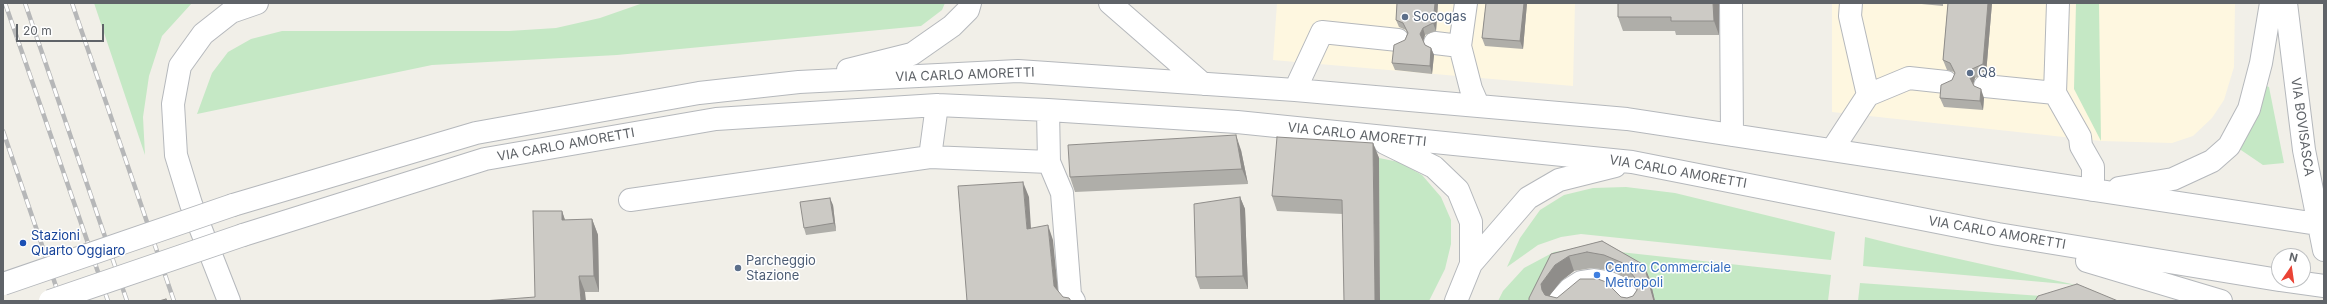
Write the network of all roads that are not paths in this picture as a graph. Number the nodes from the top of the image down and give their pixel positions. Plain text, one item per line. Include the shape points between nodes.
1 (257, 3) edge
2 (970, 3) edge
3 (1110, 3) edge
4 (1466, 3) edge
5 (1730, 3) edge
6 (1851, 3) edge
7 (2058, 3) edge
8 (2271, 3) edge
9 (2286, 3) edge
10 (1398, 40) dead end
11 (1435, 43) dead end
12 (1460, 46) junction
13 (799, 82) junction
14 (1946, 82) edge
15 (1203, 84) junction
16 (1985, 86) dead end
17 (1295, 90) junction
18 (2055, 93) junction
19 (1868, 95) junction
20 (937, 105) junction
21 (1478, 105) junction
22 (1048, 110) junction
23 (1732, 135) junction
24 (1372, 137) junction
25 (1832, 150) junction
26 (930, 157) junction
27 (1049, 162) junction
28 (1632, 162) junction
29 (2097, 191) junction
30 (630, 200) dead end
31 (2321, 225) edge
32 (1998, 234) junction
33 (2324, 250) edge
34 (1471, 264) junction
35 (2271, 279) edge
36 (3, 284) edge
37 (2311, 284) edge
38 (2324, 286) edge
39 (1630, 299) edge
40 (1560, 300) edge
41 (50, 301) edge
42 (230, 301) edge
43 (1074, 301) edge
44 (1456, 301) edge
45 (2221, 301) edge

1 - 42 street via 231,12 203,34 180,66 173,104 176,155 191,204
2 - 13 street, VIA CARLO AMORETTI via 968,10 952,26 912,54
3 - 15 street
4 - 12 street
5 - 23 street
6 - 19 street via 1850,16
7 - 18 street
8 - 29 street via 2261,63 2249,109 2229,146 2212,161 2173,179
9 - 31 street, VIA BOVISASCA via 2304,150
10 - 17 street via 1322,32
11 - 12 street
12 - 21 street via 1471,89
13 - 15 street, VIA CARLO AMORETTI via 1018,71
13 - 36 street, VIA CARLO AMORETTI, bridge via 699,93 476,133 233,205
14 - 19 street via 1909,78
15 - 17 street, VIA CARLO AMORETTI
16 - 18 street
17 - 21 street, VIA CARLO AMORETTI
18 - 29 street via 2080,137 2081,146 2093,167
19 - 25 street
20 - 22 street, VIA CARLO AMORETTI
20 - 26 street
20 - 41 street, VIA CARLO AMORETTI, bridge via 716,119 485,159 243,235
21 - 23 street, VIA CARLO AMORETTI via 1626,119
22 - 24 street, VIA CARLO AMORETTI via 1238,122
22 - 27 street
23 - 25 street, VIA CARLO AMORETTI
24 - 28 street, VIA CARLO AMORETTI
24 - 34 street via 1434,167 1458,190 1471,222
25 - 29 street, VIA CARLO AMORETTI
26 - 27 street
26 - 30 street
27 - 43 street via 1062,193 1070,295
28 - 32 street, VIA CARLO AMORETTI
28 - 34 street via 1559,180 1528,198
29 - 31 street, VIA CARLO AMORETTI
31 - 33 street, VIA BOVISASCA
32 - 35 street, VIA CARLO AMORETTI
32 - 45 street
34 - 44 street
37 - 38 street, VIA CARLO AMORETTI
39 - 40 street via 1619,287 1594,281 1581,283 1570,289

